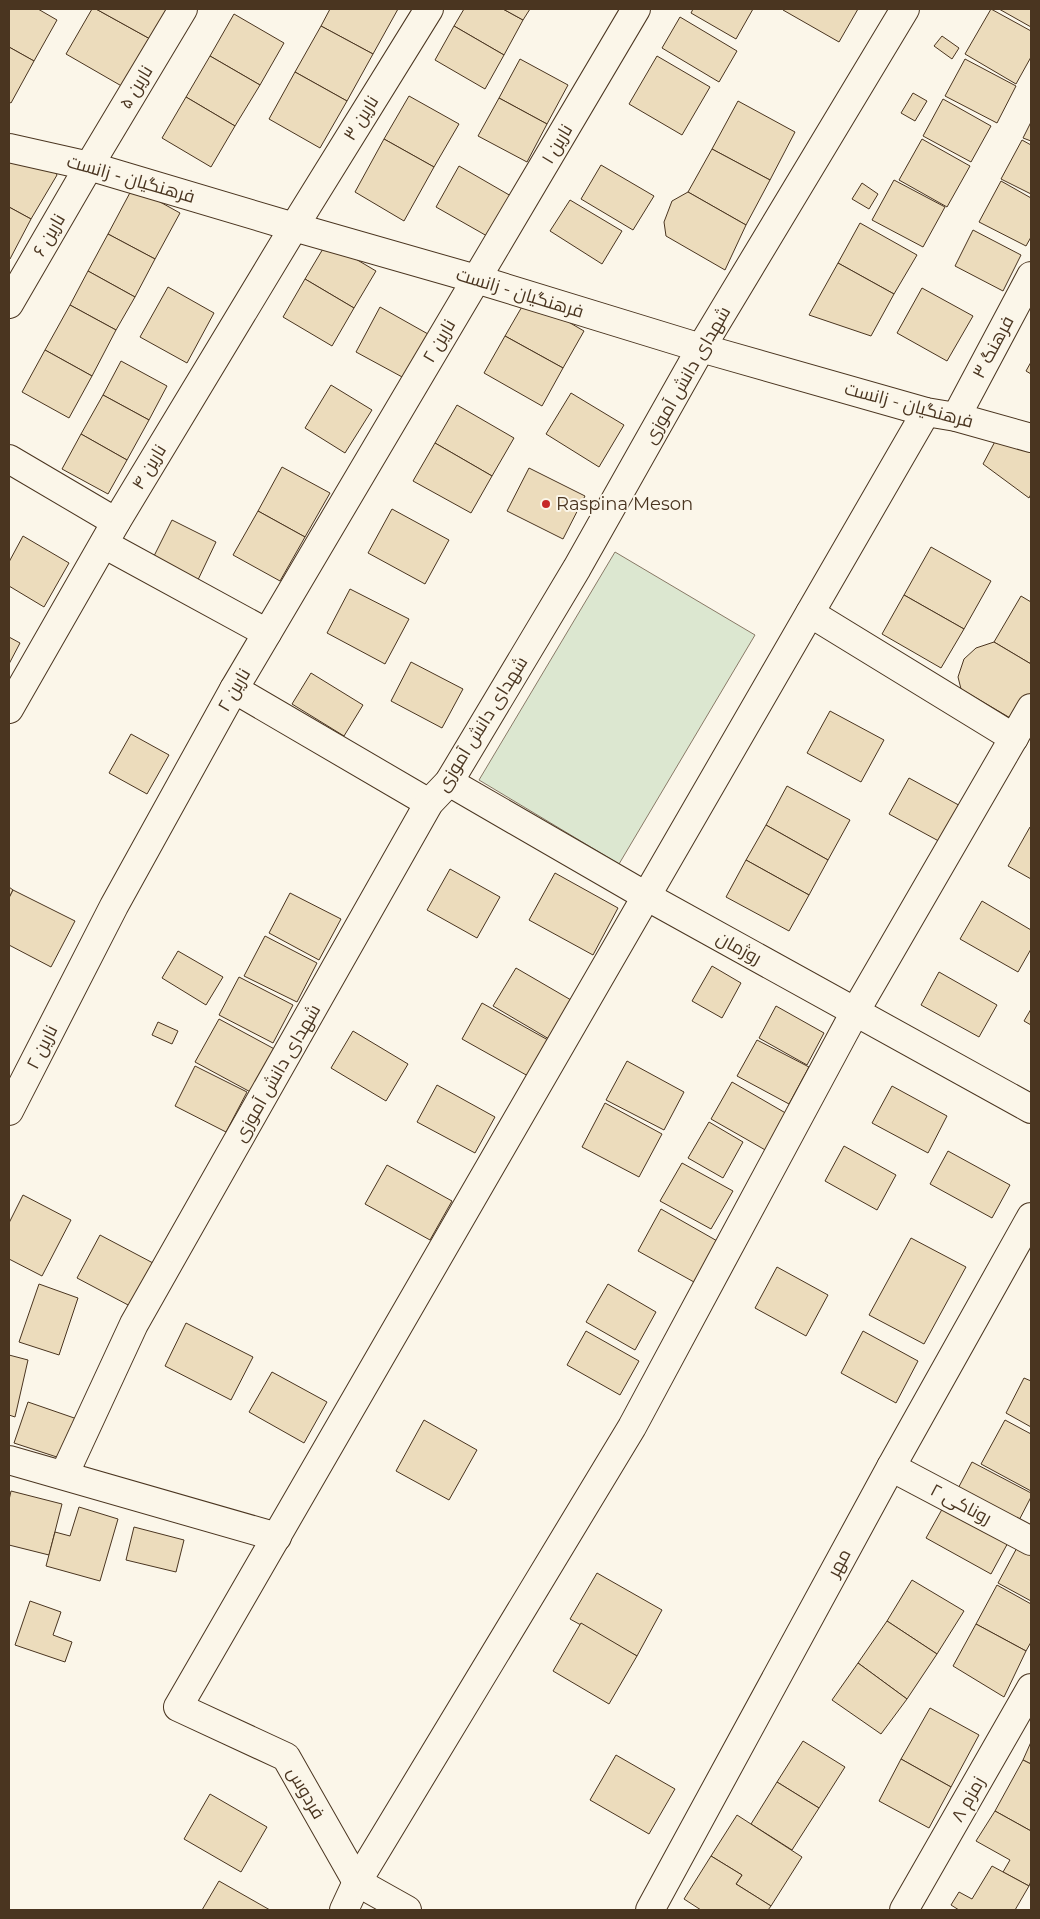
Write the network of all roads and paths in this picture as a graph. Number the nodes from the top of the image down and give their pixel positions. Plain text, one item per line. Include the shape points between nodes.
1 (183, 9) edge
2 (429, 9) edge
3 (636, 9) edge
4 (905, 9) edge
5 (9, 148) edge
6 (89, 166) junction
7 (294, 227) junction
8 (1031, 276) edge
9 (476, 279) junction
10 (9, 304) edge
11 (701, 348) junction
12 (926, 412) junction
13 (956, 417) junction
14 (1031, 438) edge
15 (9, 458) edge
16 (110, 533) junction
17 (810, 613) junction
18 (267, 634) junction
19 (234, 689) junction
20 (1031, 708) edge
21 (9, 709) edge
22 (1014, 738) junction
23 (449, 782) junction
24 (430, 804) junction
25 (646, 896) junction
26 (854, 1012) junction
27 (1031, 1109) edge
28 (9, 1111) edge
29 (1031, 1218) edge
30 (9, 1460) edge
31 (891, 1467) junction
32 (64, 1475) junction
33 (277, 1537) junction
34 (1031, 1541) edge
35 (1031, 1688) edge
36 (357, 1882) junction
37 (344, 1910) edge
38 (406, 1910) edge
39 (650, 1910) edge
40 (904, 1910) edge

1 - 6 street, نارین ۵
2 - 7 street, نارین ۳
3 - 9 street, نارین ۱
4 - 11 street, شهدای دانش آموزی
5 - 6 street, فرهنگیان - زانست
6 - 7 street, فرهنگیان - زانست
6 - 10 street, نارین ۶
7 - 9 street, فرهنگیان - زانست
7 - 16 street, نارین ۴
8 - 13 street, فرهنگ ۳
9 - 11 street, فرهنگیان - زانست
9 - 18 street, نارین ۲
11 - 12 street, فرهنگیان - زانست
11 - 23 street, شهدای دانش آموزی via 578,568
12 - 13 street, فرهنگیان - زانست
12 - 17 street
13 - 14 street, فرهنگیان - زانست
15 - 16 street
16 - 18 street
16 - 21 street, نارین ۴
17 - 22 street
17 - 25 street
18 - 19 street, نارین ۲
19 - 24 street
19 - 28 street, نارین ۲ via 114,906
20 - 22 street
22 - 26 street
23 - 24 street, شهدای دانش آموزی
23 - 25 street, روژمان
24 - 32 street, شهدای دانش آموزی via 134,1324
25 - 26 street, روژمان
25 - 33 street
26 - 27 street, روژمان
26 - 36 street via 632,1428
29 - 31 street, مهر
30 - 32 street
31 - 34 street, روناکی ۲
31 - 39 street, مهر
32 - 33 street
33 - 36 street, فردوس via 178,1707 286,1757
35 - 40 street, زمزم ۸
36 - 37 street
36 - 38 street

